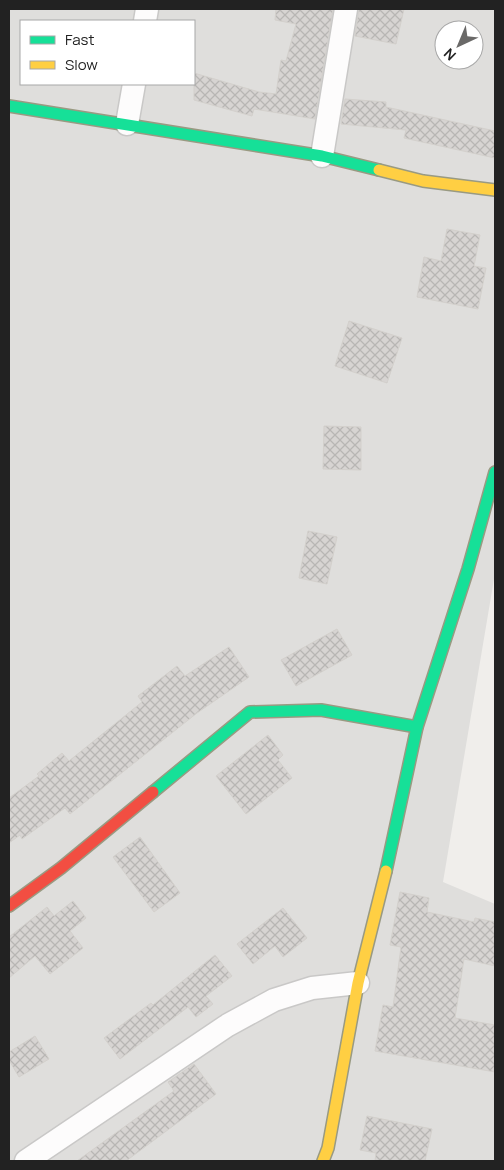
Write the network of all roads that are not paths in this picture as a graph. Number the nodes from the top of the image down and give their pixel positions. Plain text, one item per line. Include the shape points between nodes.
1 (346, 9) edge
2 (134, 85) edge
3 (9, 106) edge
4 (127, 124) junction
5 (322, 156) junction
6 (495, 190) edge
7 (495, 472) edge
8 (417, 727) junction
9 (9, 906) edge
10 (358, 983) junction
11 (26, 1161) edge
12 (323, 1161) edge

1 - 5 street
2 - 4 street
3 - 4 street
4 - 5 street
5 - 6 street via 423,181
7 - 8 street via 468,569
8 - 9 street via 321,710 250,712 61,868
8 - 10 street via 397,826
10 - 11 street via 312,988 274,1000 228,1025
10 - 12 street

